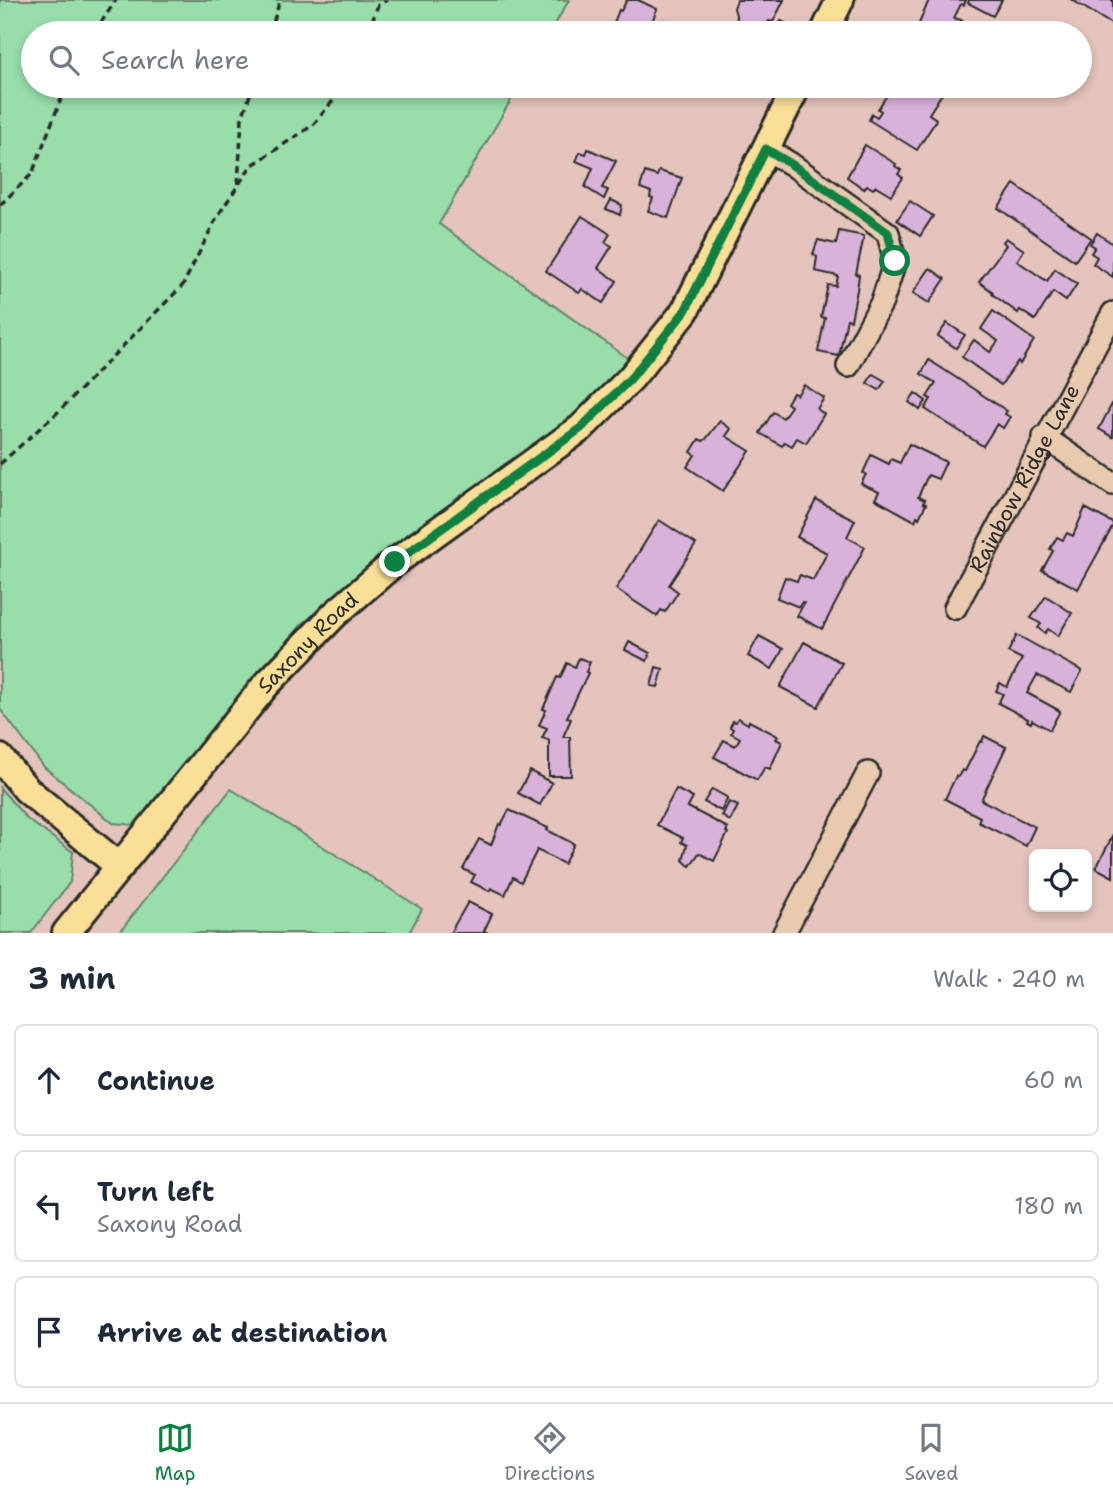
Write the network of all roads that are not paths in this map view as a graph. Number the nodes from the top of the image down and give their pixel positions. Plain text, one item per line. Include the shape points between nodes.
1 (840, 0) edge
2 (830, 21) edge
3 (791, 98) edge
4 (766, 149) junction
5 (1113, 313) edge
6 (848, 366) dead end
7 (1044, 437) junction
8 (1113, 484) edge
9 (954, 608) dead end
10 (0, 758) edge
11 (868, 773) dead end
12 (120, 867) junction
13 (66, 933) edge
14 (784, 933) edge

1 - 2 main road
3 - 4 main road, Saxony Road
4 - 6 street via 888,233 895,261 886,292
4 - 12 main road, Saxony Road via 685,311 631,378 581,428 395,562 334,615 265,686
5 - 7 street, Rainbow Ridge Lane
7 - 8 street
7 - 9 street, Rainbow Ridge Lane
10 - 12 main road via 27,790
11 - 14 street
12 - 13 main road, Saxony Road

